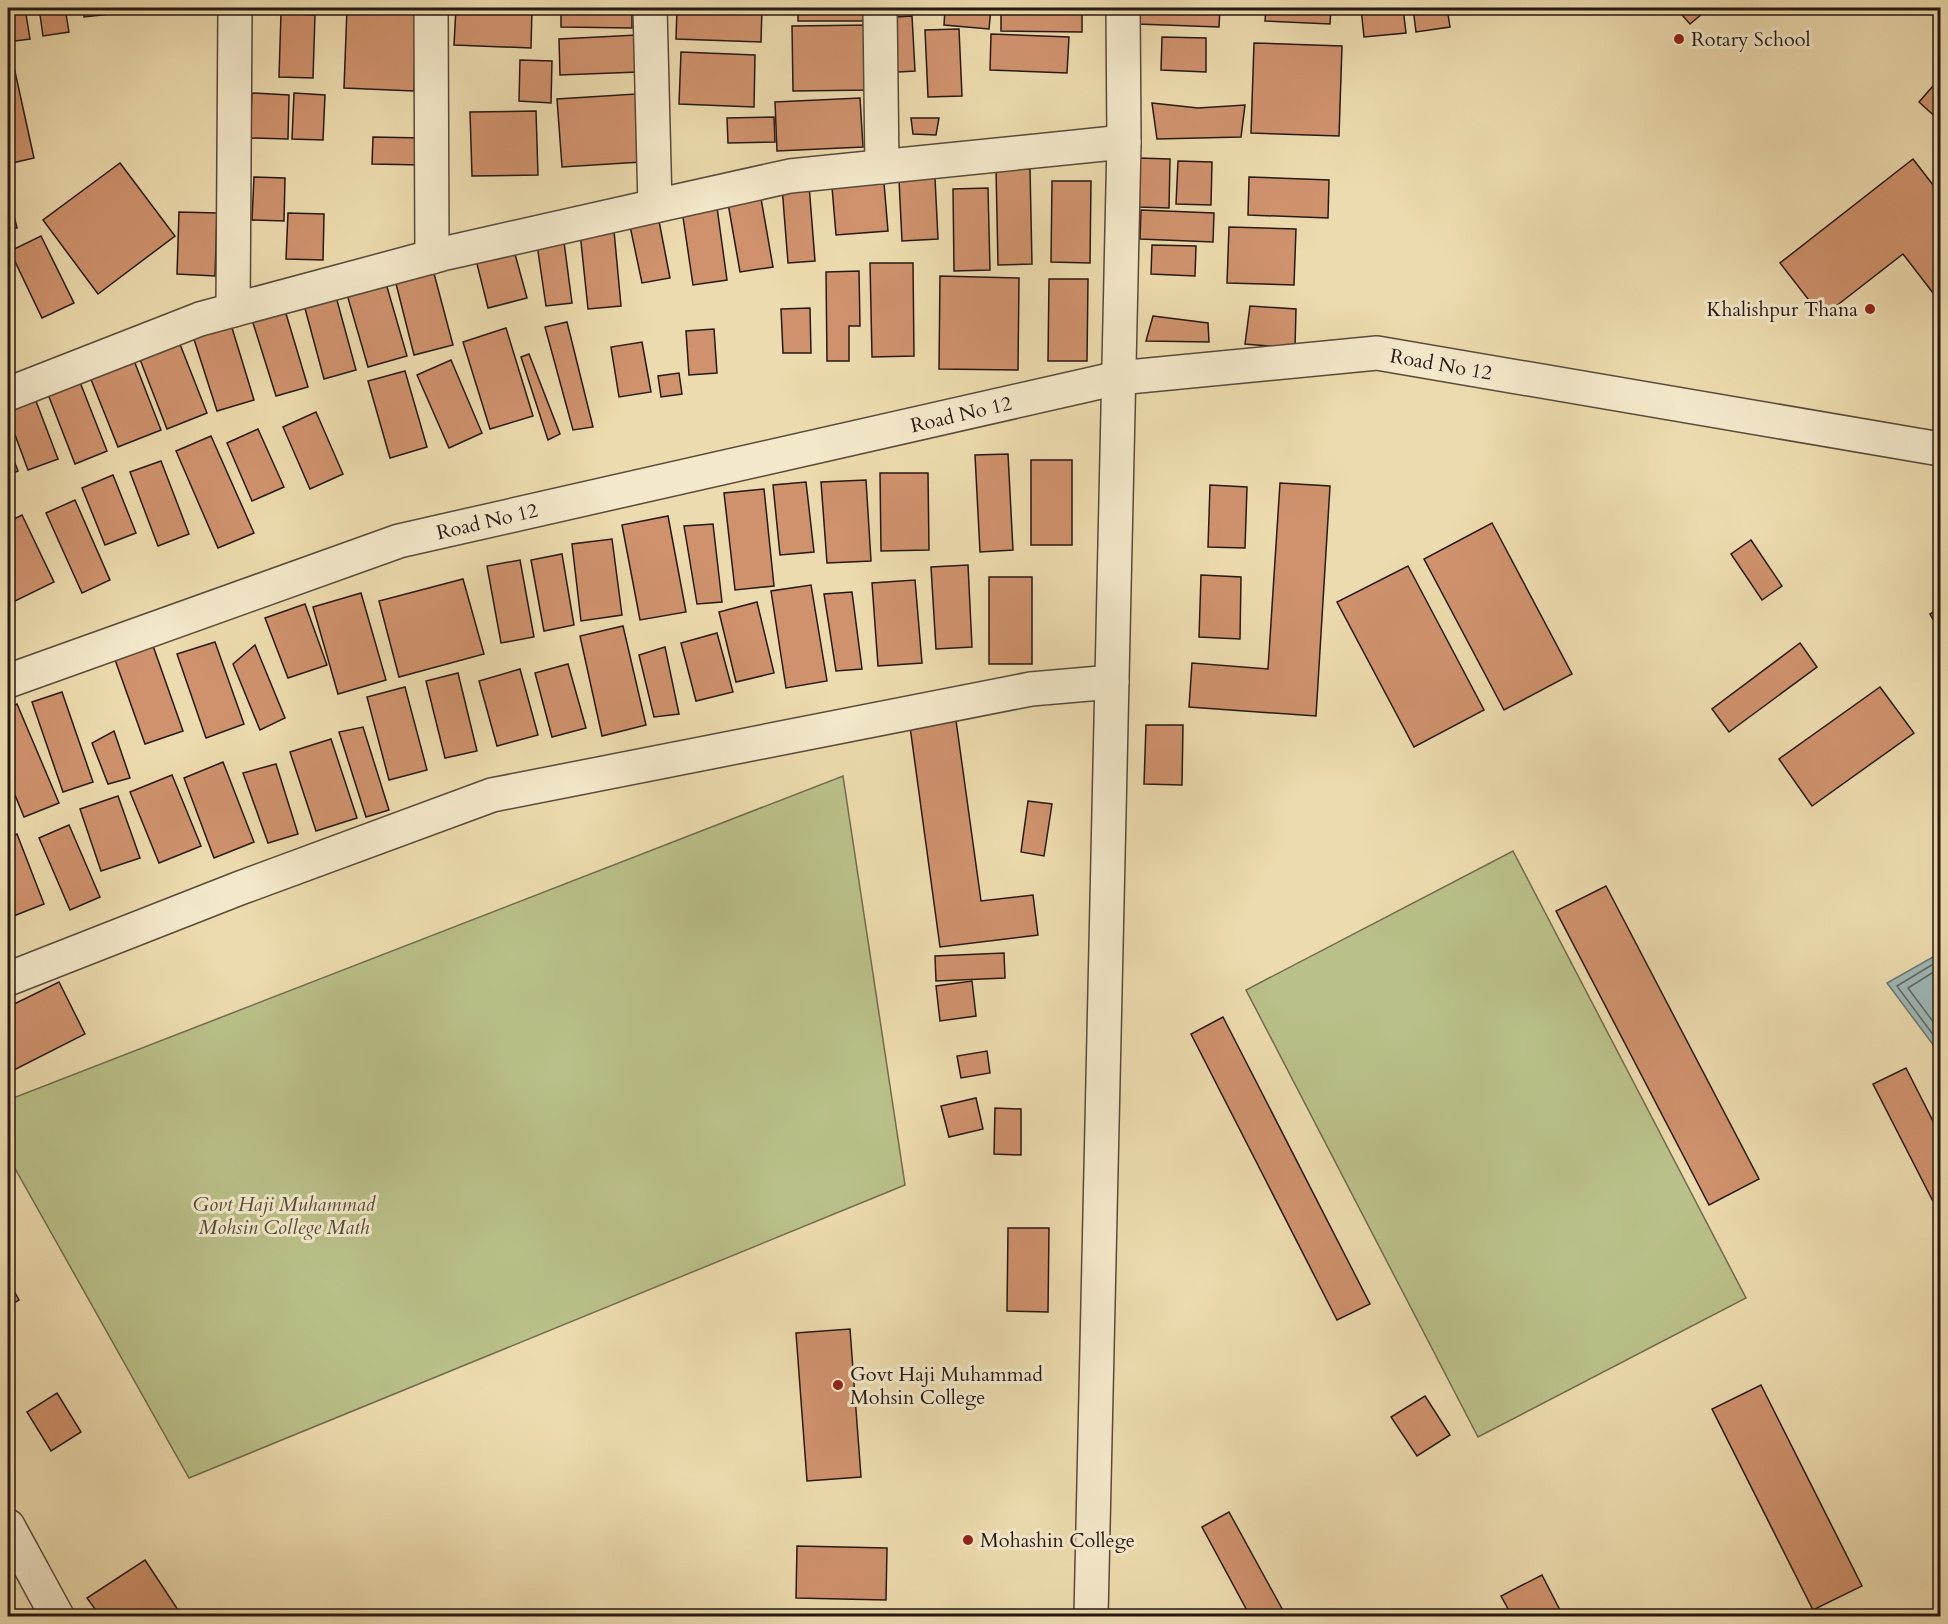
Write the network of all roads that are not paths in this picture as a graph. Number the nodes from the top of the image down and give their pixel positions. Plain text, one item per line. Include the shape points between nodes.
1 (235, 8) edge
2 (431, 8) edge
3 (650, 8) edge
4 (880, 8) edge
5 (1123, 8) edge
6 (1124, 142) junction
7 (882, 167) junction
8 (655, 206) junction
9 (432, 257) junction
10 (233, 310) junction
11 (1118, 378) junction
12 (8, 394) edge
13 (1941, 449) edge
14 (8, 681) edge
15 (1112, 682) junction
16 (8, 979) edge
17 (8, 1526) edge
18 (57, 1617) edge
19 (1091, 1617) edge

1 - 10 street
2 - 9 street
3 - 8 street
4 - 7 street
5 - 6 street
6 - 7 street
6 - 11 street
7 - 8 street via 790,176
8 - 9 street
9 - 10 street
10 - 12 street via 200,319
11 - 13 street, Road No 12 via 1377,353
11 - 14 street, Road No 12 via 399,541
11 - 15 street
15 - 16 street via 1031,690 492,795
15 - 19 street
17 - 18 street

